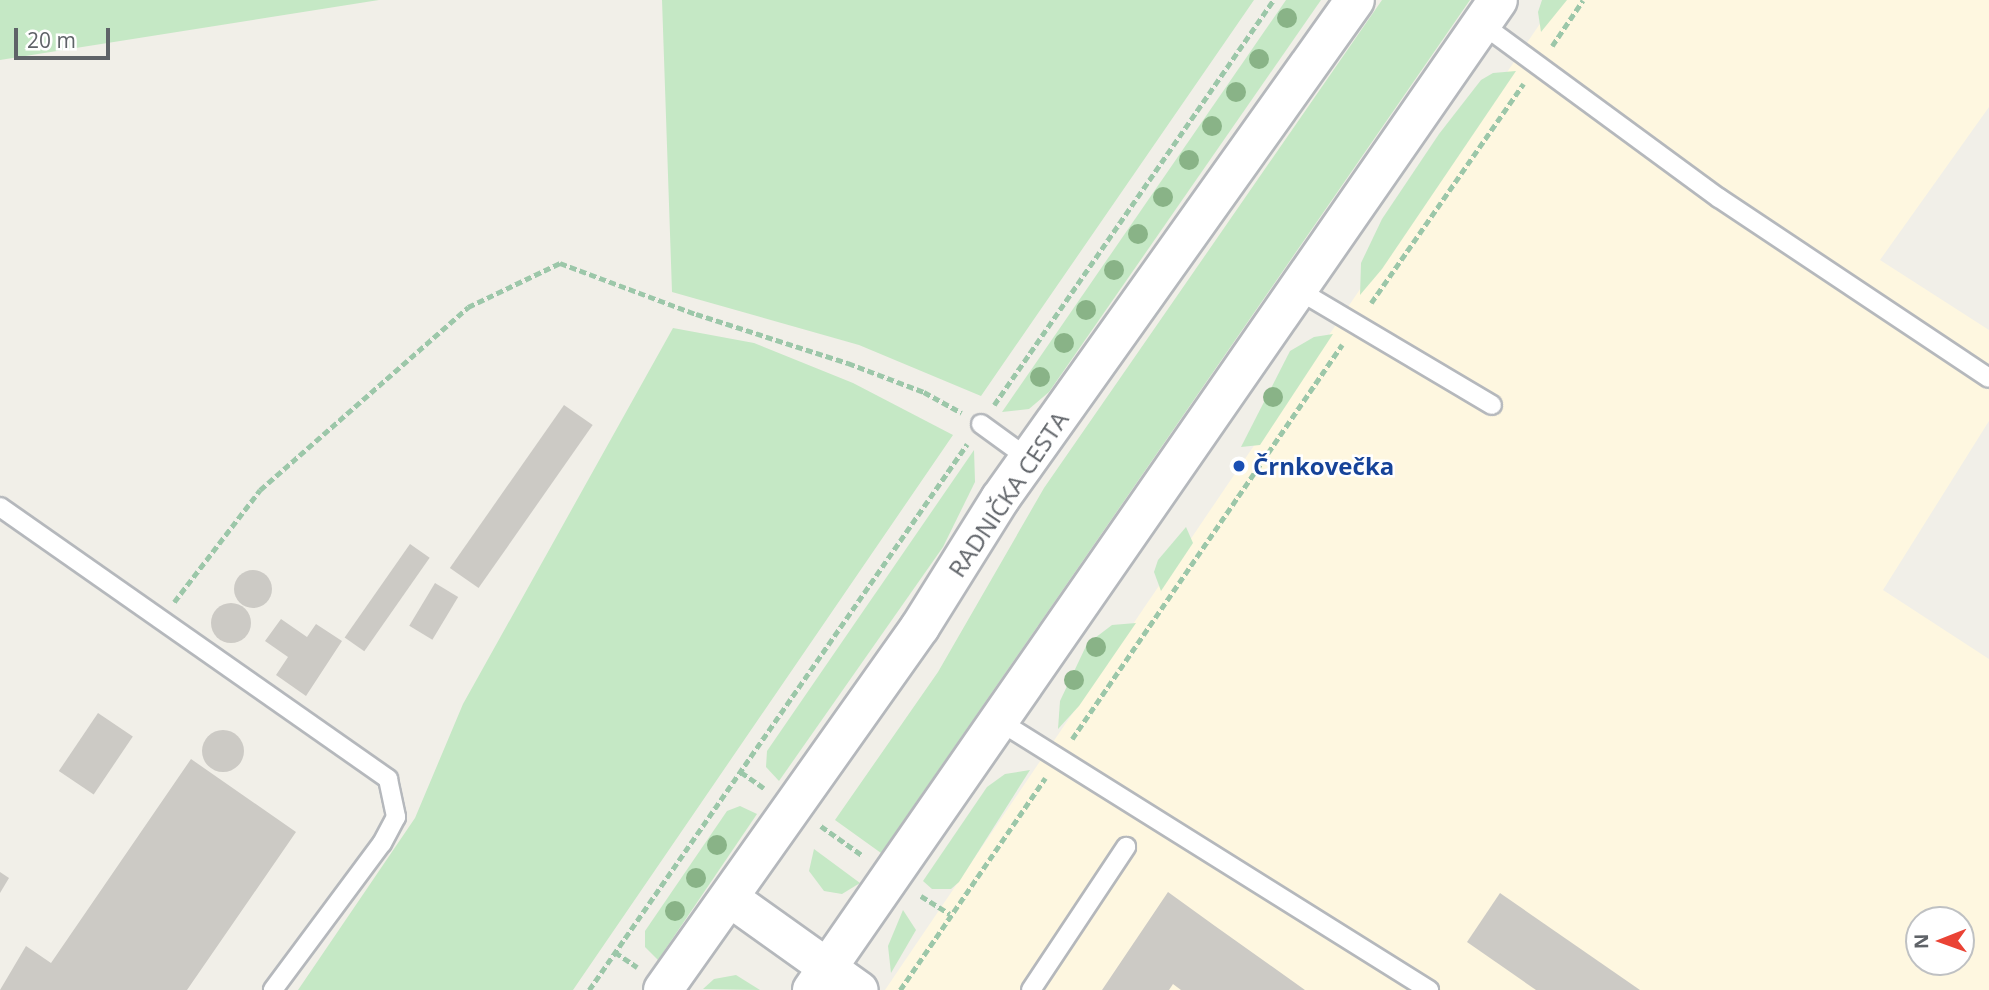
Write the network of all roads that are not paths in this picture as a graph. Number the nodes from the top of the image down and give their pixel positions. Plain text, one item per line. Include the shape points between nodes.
1 (1356, 0) edge
2 (1490, 12) edge
3 (1295, 288) junction
4 (1989, 378) edge
5 (1492, 405) dead end
6 (981, 424) road end
7 (1029, 459) junction
8 (0, 507) edge
9 (996, 719) junction
10 (1126, 847) dead end
11 (730, 898) junction
12 (820, 977) edge
13 (655, 982) edge
14 (273, 990) edge
15 (859, 990) edge
16 (1031, 990) edge
17 (1429, 990) edge

1 - 7 main road, RADNIČKA CESTA
2 - 3 main road
2 - 4 lane via 1719,198
3 - 5 lane
3 - 9 main road
6 - 7 lane
7 - 11 main road, RADNIČKA CESTA via 920,627
8 - 14 lane via 384,776 396,817 382,843
9 - 12 main road
9 - 17 lane
10 - 16 lane
11 - 12 street
11 - 13 main road, RADNIČKA CESTA
12 - 15 street

